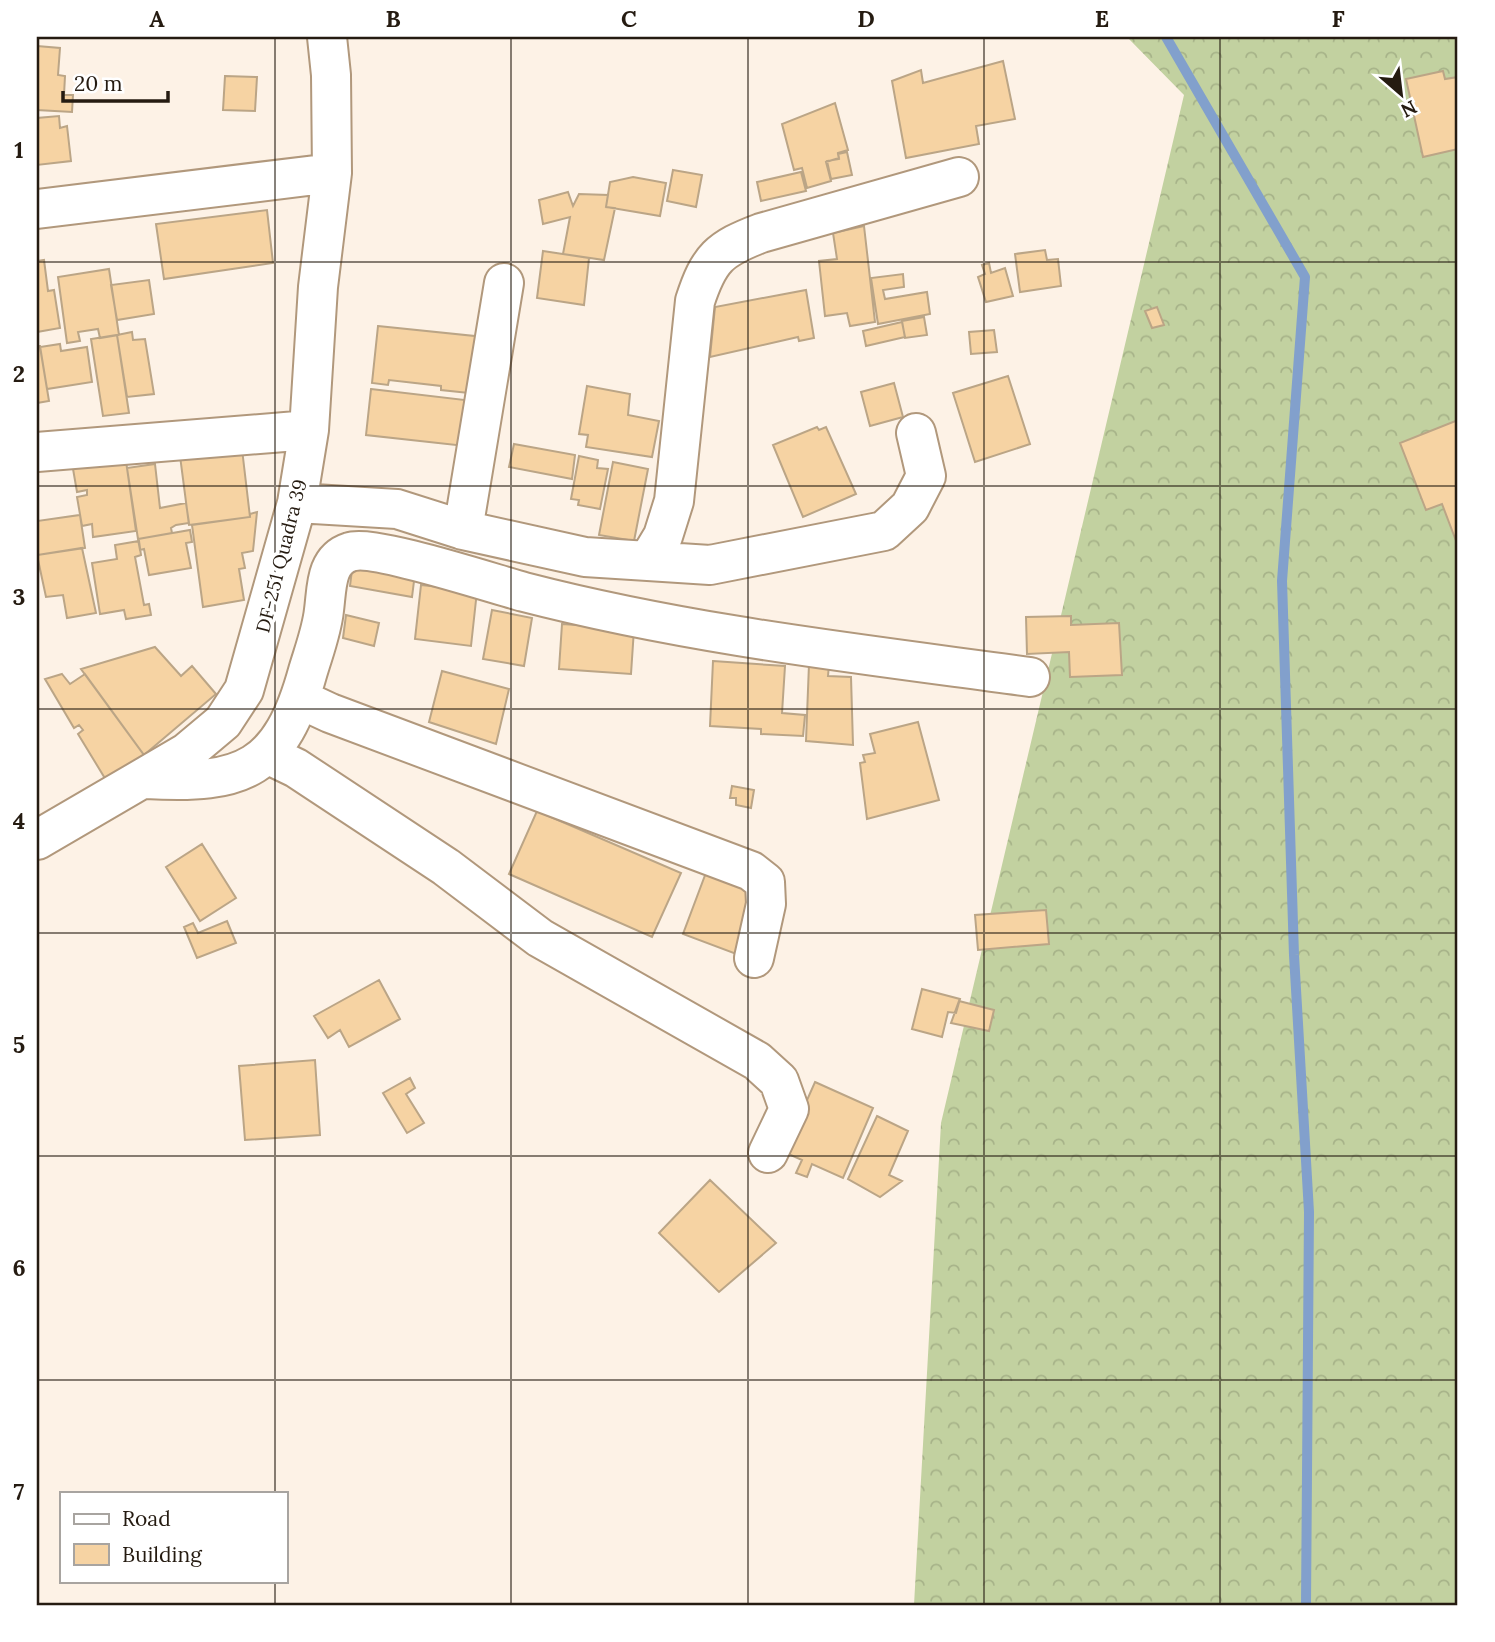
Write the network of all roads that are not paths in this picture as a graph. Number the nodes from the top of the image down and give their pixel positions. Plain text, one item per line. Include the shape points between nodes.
1 (327, 37) edge
2 (332, 173) junction
3 (959, 177) dead end
4 (37, 209) edge
5 (504, 283) dead end
6 (309, 430) junction
7 (916, 433) dead end
8 (37, 452) edge
9 (297, 503) junction
10 (463, 530) junction
11 (648, 561) junction
12 (1030, 677) dead end
13 (300, 699) junction
14 (269, 755) junction
15 (146, 779) junction
16 (37, 840) edge
17 (754, 958) dead end
18 (768, 1153) dead end

1 - 2 street, DF-251 Quadra 39
2 - 4 street
2 - 6 street, DF-251 Quadra 39 via 318,287
3 - 11 street via 761,233 731,245 705,270 695,301 674,501 663,536
5 - 10 street
6 - 8 street
6 - 9 street, DF-251 Quadra 39
7 - 11 street via 926,475 910,507 884,531 710,565
9 - 10 street via 397,509
9 - 15 street, DF-251 Quadra 39 via 244,690 223,722
10 - 11 street via 585,557
12 - 13 street via 768,641 570,603 419,562 354,550 339,556 328,573 324,614
13 - 14 street
13 - 17 street via 751,871 765,881 766,904
14 - 15 street via 225,775 189,781
14 - 18 street via 434,859 540,938 757,1061 779,1081 789,1109
15 - 16 street, DF-251 Quadra 39

